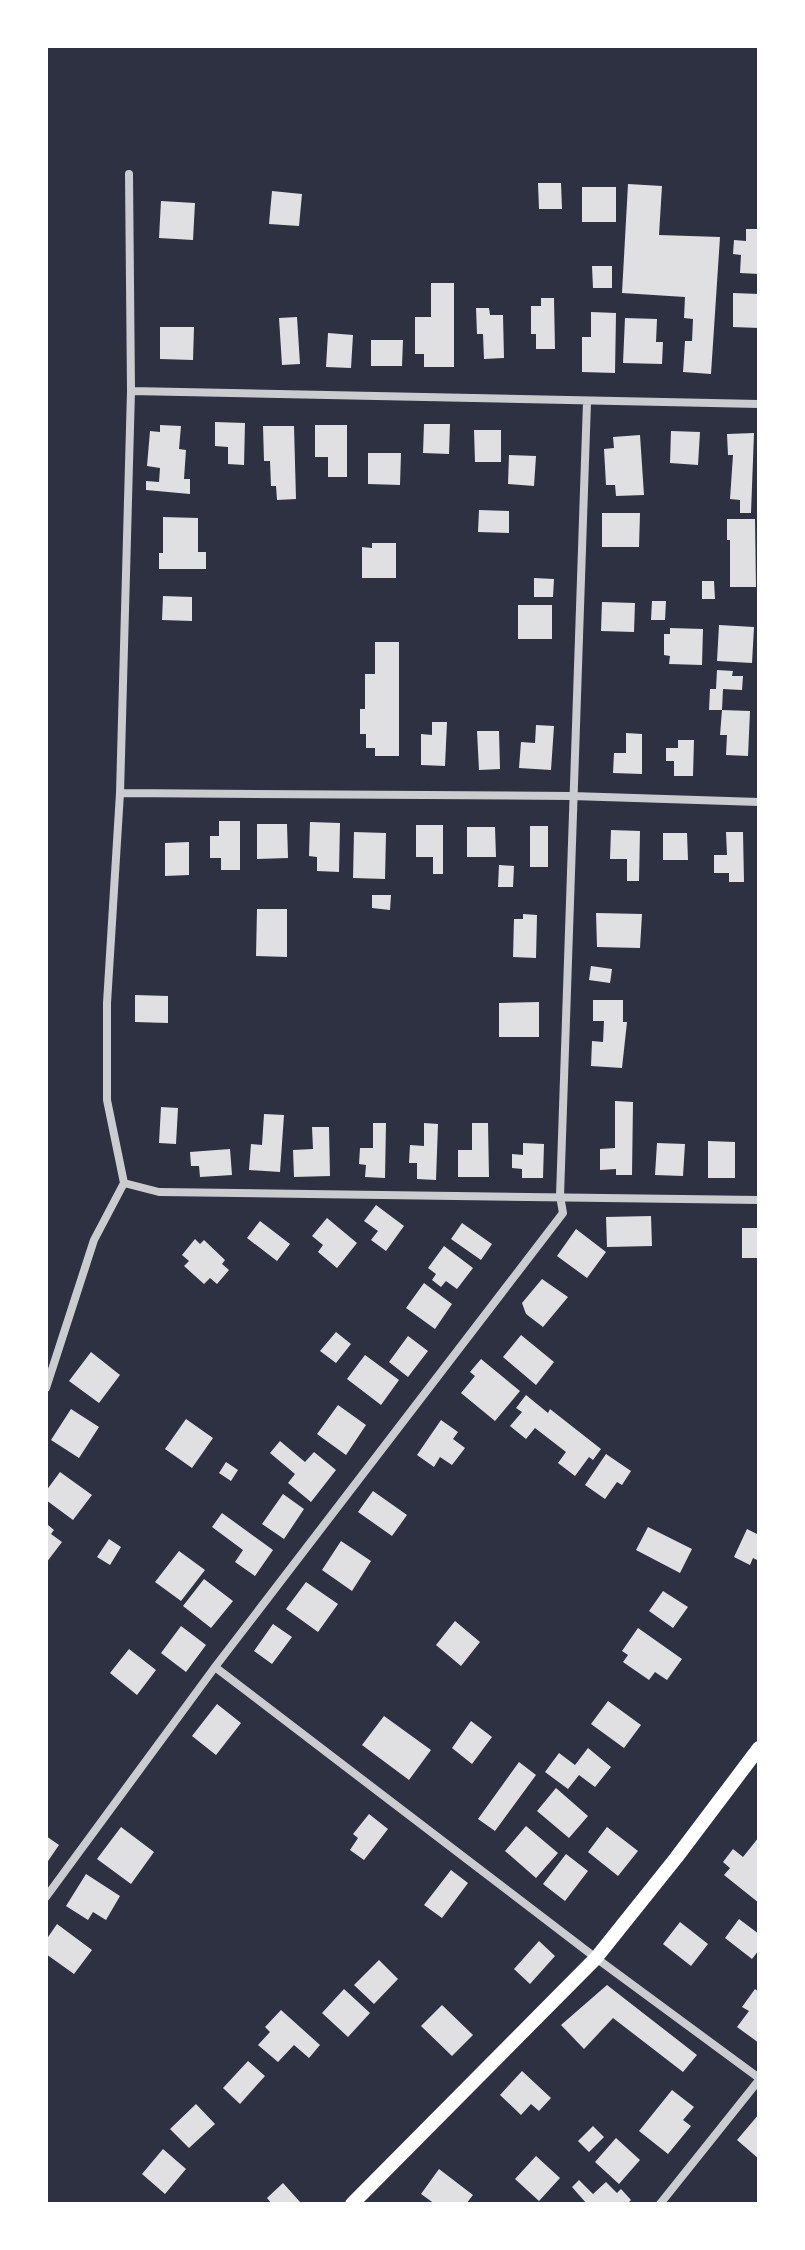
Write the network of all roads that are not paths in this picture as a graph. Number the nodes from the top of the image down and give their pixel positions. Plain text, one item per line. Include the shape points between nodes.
1 (129, 174) dead end
2 (131, 391) junction
3 (587, 402) junction
4 (759, 404) edge
5 (120, 793) junction
6 (572, 796) junction
7 (759, 802) edge
8 (124, 1183) junction
9 (560, 1196) junction
10 (759, 1200) edge
11 (46, 1388) edge
12 (215, 1667) junction
13 (759, 1748) edge
14 (46, 1897) edge
15 (596, 1958) junction
16 (759, 2079) edge
17 (352, 2204) edge
18 (660, 2204) edge

1 - 2 street
2 - 3 street
2 - 5 street
3 - 4 street
3 - 6 street
5 - 6 street
5 - 8 street via 107,1003 107,1100
6 - 7 street
6 - 9 street
8 - 9 street via 159,1192
8 - 11 street via 94,1240
9 - 10 street
9 - 12 street via 563,1213
12 - 14 street
12 - 15 street
13 - 15 main road
15 - 16 street
15 - 17 main road
16 - 18 street

